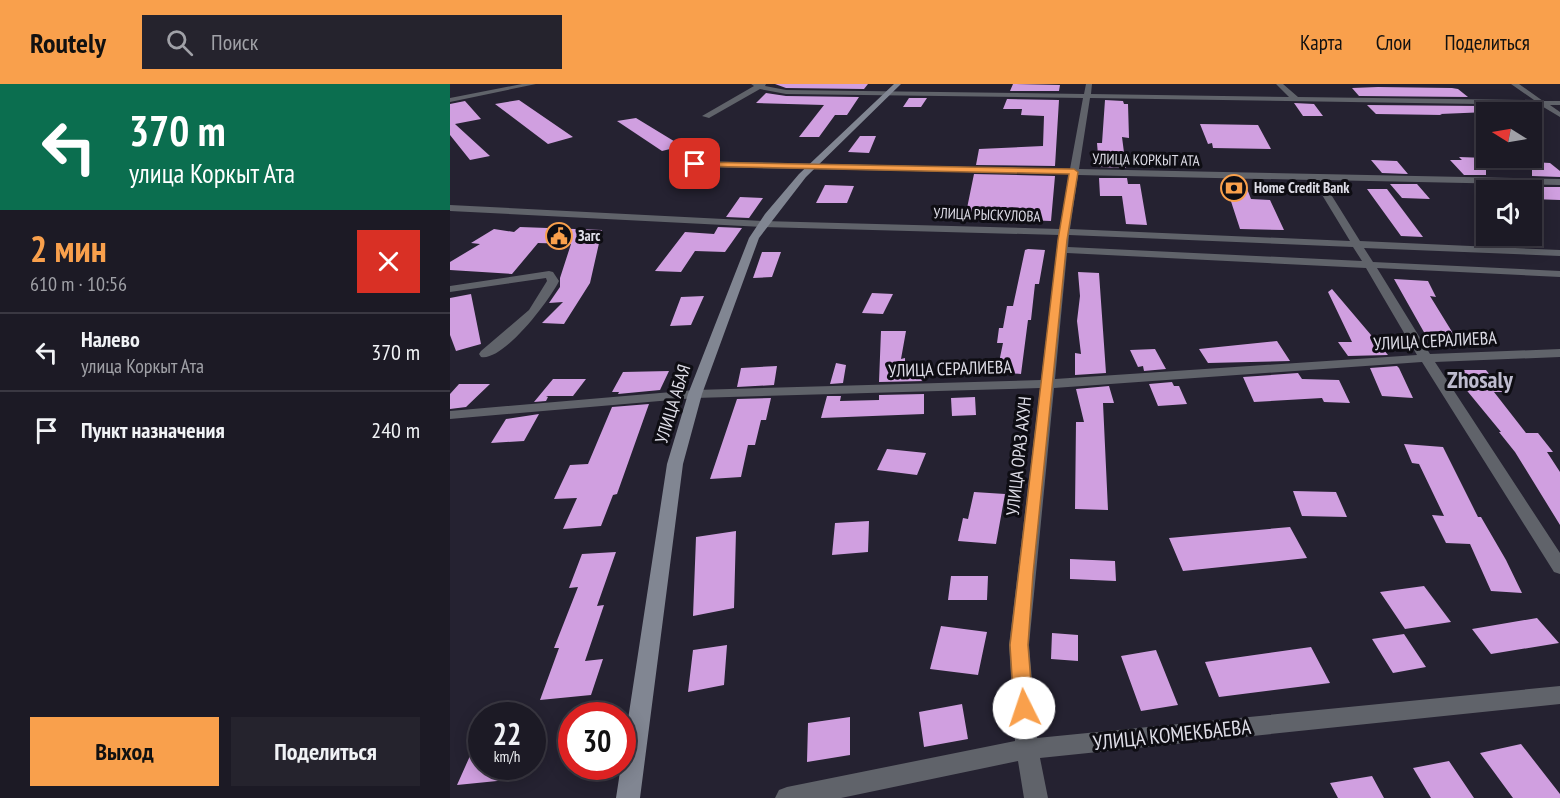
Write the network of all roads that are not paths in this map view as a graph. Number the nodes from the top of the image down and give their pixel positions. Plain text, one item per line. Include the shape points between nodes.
1 (533, 84) edge
2 (1280, 84) edge
3 (1514, 84) edge
4 (759, 85) edge
5 (893, 89) edge
6 (1088, 90) edge
7 (1220, 91) dead end
8 (1226, 98) junction
9 (1296, 99) junction
10 (450, 100) edge
11 (1480, 102) edge
12 (1541, 102) edge
13 (1542, 103) joint
14 (1560, 103) edge
15 (1560, 115) edge
16 (706, 116) dead end
17 (695, 164) dead end
18 (813, 166) junction
19 (1074, 172) junction
20 (1316, 177) junction
21 (1560, 182) edge
22 (450, 208) edge
23 (470, 211) junction
24 (450, 219) edge
25 (763, 224) junction
26 (1064, 232) junction
27 (1356, 244) junction
28 (1062, 250) junction
29 (1560, 253) edge
30 (1370, 266) junction
31 (1560, 274) edge
32 (450, 289) edge
33 (1560, 353) edge
34 (486, 354) dead end
35 (1426, 358) junction
36 (1047, 384) junction
37 (694, 394) junction
38 (450, 415) edge
39 (1560, 567) edge
40 (1560, 695) edge
41 (1027, 749) junction
42 (628, 798) edge
43 (787, 798) edge
44 (1036, 798) edge

1 - 10 street
2 - 9 street
3 - 12 street
4 - 5 street via 778,92
4 - 16 street
5 - 6 street
5 - 18 street, УЛИЦА АБАЯ
6 - 8 street
6 - 19 street, УЛИЦА ОРАЗ АХУН
7 - 8 street
8 - 9 street
9 - 11 street
13 - 14 street
13 - 15 street
17 - 18 street, УЛИЦА КОРКЫТ АТА
18 - 19 street, УЛИЦА КОРКЫТ АТА
18 - 25 street, УЛИЦА АБАЯ
19 - 20 street, УЛИЦА КОРКЫТ АТА
19 - 26 street, УЛИЦА ОРАЗ АХУН
20 - 21 street, УЛИЦА КОРКЫТ АТА
20 - 27 street
22 - 23 street, УЛИЦА РЫСКУЛОВА
23 - 24 street
23 - 25 street, УЛИЦА РЫСКУЛОВА
25 - 26 street, УЛИЦА РЫСКУЛОВА
25 - 37 street, УЛИЦА АБАЯ via 754,238
26 - 27 street, УЛИЦА РЫСКУЛОВА
26 - 28 street, УЛИЦА ОРАЗ АХУН
27 - 29 street, УЛИЦА РЫСКУЛОВА
27 - 30 street
28 - 30 street
28 - 36 street, УЛИЦА ОРАЗ АХУН
30 - 31 street
30 - 35 street
32 - 34 street via 549,274 553,281 546,299
33 - 35 street, УЛИЦА СЕРАЛИЕВА
35 - 36 street, УЛИЦА СЕРАЛИЕВА
35 - 39 street
36 - 37 street, УЛИЦА СЕРАЛИЕВА
36 - 41 street, УЛИЦА ОРАЗ АХУН via 1019,645
37 - 38 street, УЛИЦА СЕРАЛИЕВА
37 - 42 street, УЛИЦА АБАЯ via 675,464
40 - 41 street, УЛИЦА КОМЕКБАЕВА
41 - 43 street, УЛИЦА КОМЕКБАЕВА
41 - 44 street, УЛИЦА ОРАЗ АХУН

